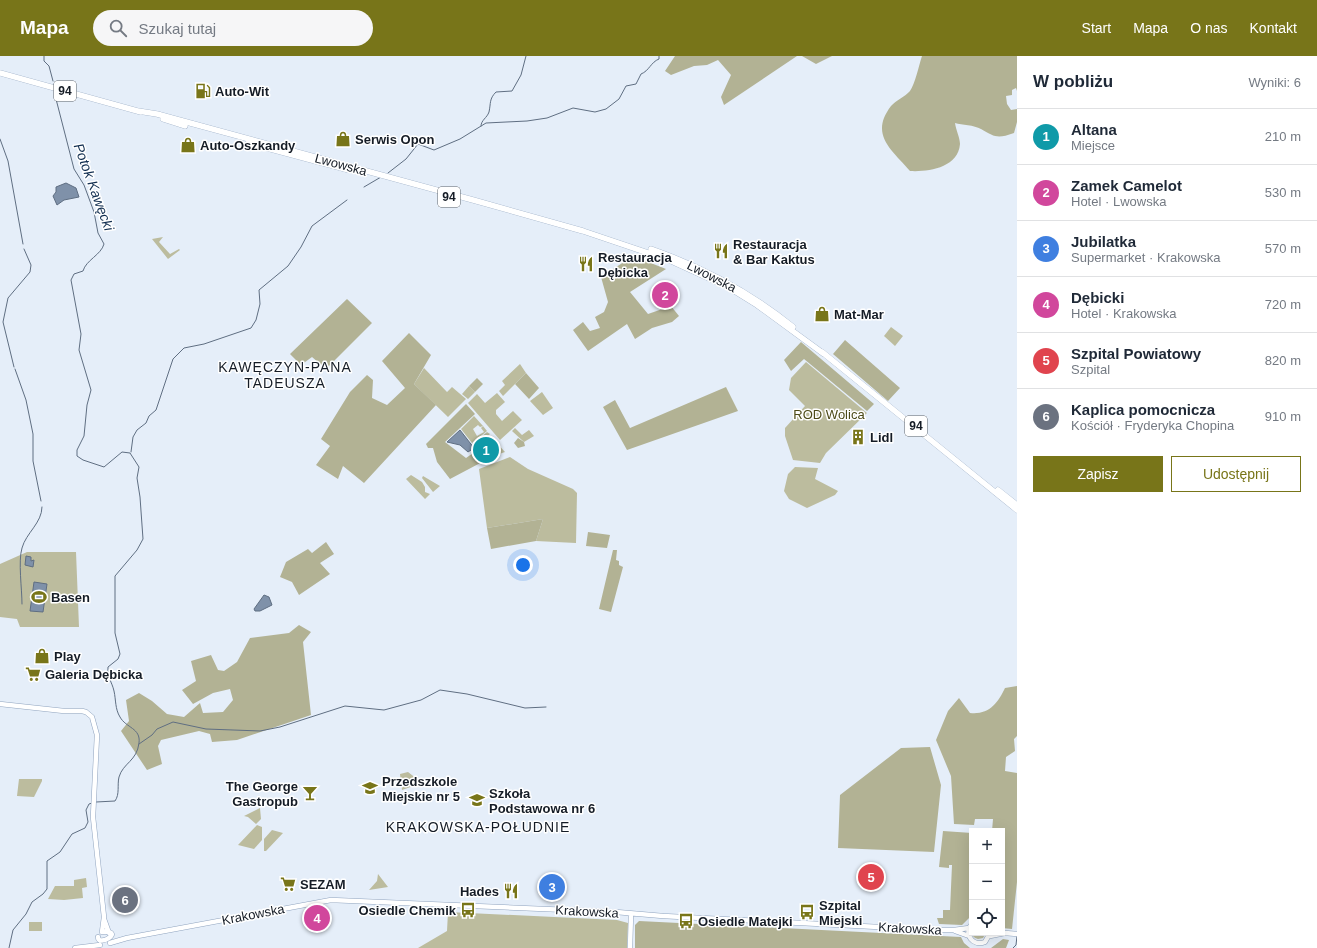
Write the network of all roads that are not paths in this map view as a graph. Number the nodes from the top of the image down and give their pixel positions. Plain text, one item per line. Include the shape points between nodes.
1 (0, 73) edge
2 (965, 466) junction
3 (1017, 505) edge
4 (1017, 510) edge
5 (0, 704) edge
6 (631, 914) junction
7 (104, 917) junction
8 (969, 926) edge
9 (954, 930) junction
10 (102, 932) junction
11 (1005, 933) edge
12 (110, 934) junction
13 (1016, 934) edge
14 (969, 936) joint
15 (989, 936) edge
16 (98, 937) junction
17 (128, 938) junction
18 (110, 943) junction
19 (983, 943) junction
20 (100, 944) junction
21 (976, 945) edge
22 (82, 946) junction
23 (75, 948) edge
24 (630, 948) edge
25 (981, 948) edge

1 - 2 main road, Lwowska / 94 via 647,248 690,264 741,290 774,312
2 - 3 main road, Lwowska / 94
2 - 4 main road, Lwowska / 94
5 - 7 street via 64,712 82,711 92,717 97,735 93,803
6 - 9 street, Krakowska
6 - 17 street, Krakowska via 332,900
6 - 24 street
7 - 10 street
7 - 12 street
8 - 9 street, Krakowska
9 - 14 street, Krakowska
10 - 12 street
10 - 16 street
11 - 13 street
12 - 17 street, Krakowska via 117,938
12 - 18 street
14 - 21 street
15 - 19 street
16 - 20 street
16 - 22 street
17 - 18 street, Krakowska
18 - 20 street via 105,946
19 - 21 street
19 - 25 street
20 - 22 street
22 - 23 street

